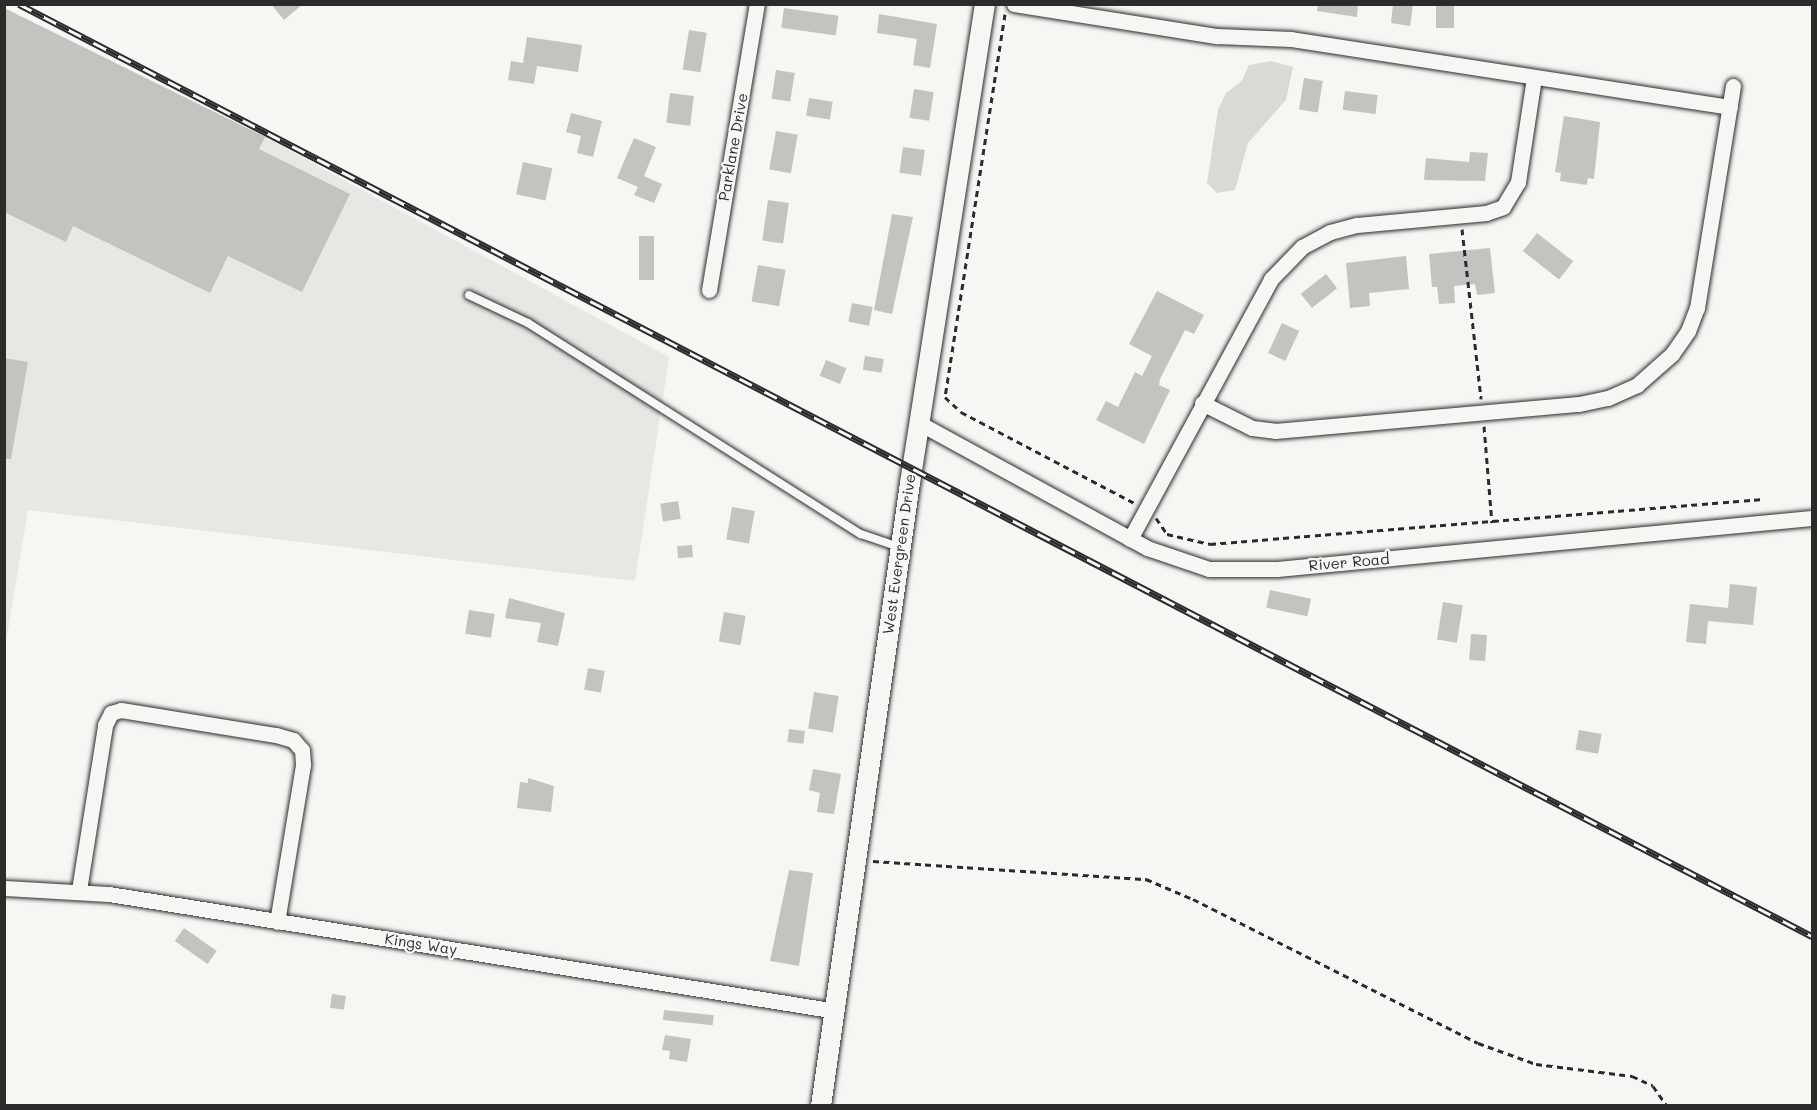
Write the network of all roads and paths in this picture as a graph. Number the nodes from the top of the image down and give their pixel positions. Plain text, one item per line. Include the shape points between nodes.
1 (757, 4) edge
2 (985, 4) edge
3 (1014, 4) edge
4 (1534, 78) junction
5 (1733, 86) dead end
6 (1730, 107) junction
7 (1461, 216) junction
8 (709, 290) dead end
9 (469, 295) dead end
10 (1202, 403) junction
11 (1483, 412) junction
12 (919, 423) junction
13 (1812, 518) edge
14 (1492, 523) dead end
15 (1130, 539) junction
16 (900, 548) junction
17 (858, 859) junction
18 (4, 888) edge
19 (79, 890) junction
20 (277, 922) junction
21 (836, 1011) junction
22 (821, 1106) edge
23 (1667, 1106) edge

1 - 8 street, Parklane Drive
2 - 12 street, West Evergreen Drive
3 - 4 street via 1206,34 1302,41
4 - 6 street
4 - 7 street via 1514,194 1494,211
5 - 6 street
6 - 11 street via 1700,295 1688,332 1672,354 1637,385 1608,398
7 - 10 street via 1357,225 1330,231 1309,243 1263,290
7 - 11 path
9 - 16 lane via 528,323 861,534
10 - 11 street via 1252,428 1275,431
10 - 15 street
11 - 14 path
12 - 15 street, River Road
12 - 16 street, West Evergreen Drive
13 - 15 street, River Road via 1277,569 1193,566
16 - 17 street, West Evergreen Drive
17 - 21 street, West Evergreen Drive
17 - 23 path via 1146,879 1478,1043 1536,1064 1632,1076 1653,1086
18 - 19 street, Kings Way
19 - 20 street, Kings Way
19 - 20 street via 105,725 111,713 121,710 276,735 293,740 302,750 303,765
20 - 21 street, Kings Way
21 - 22 street, West Evergreen Drive

